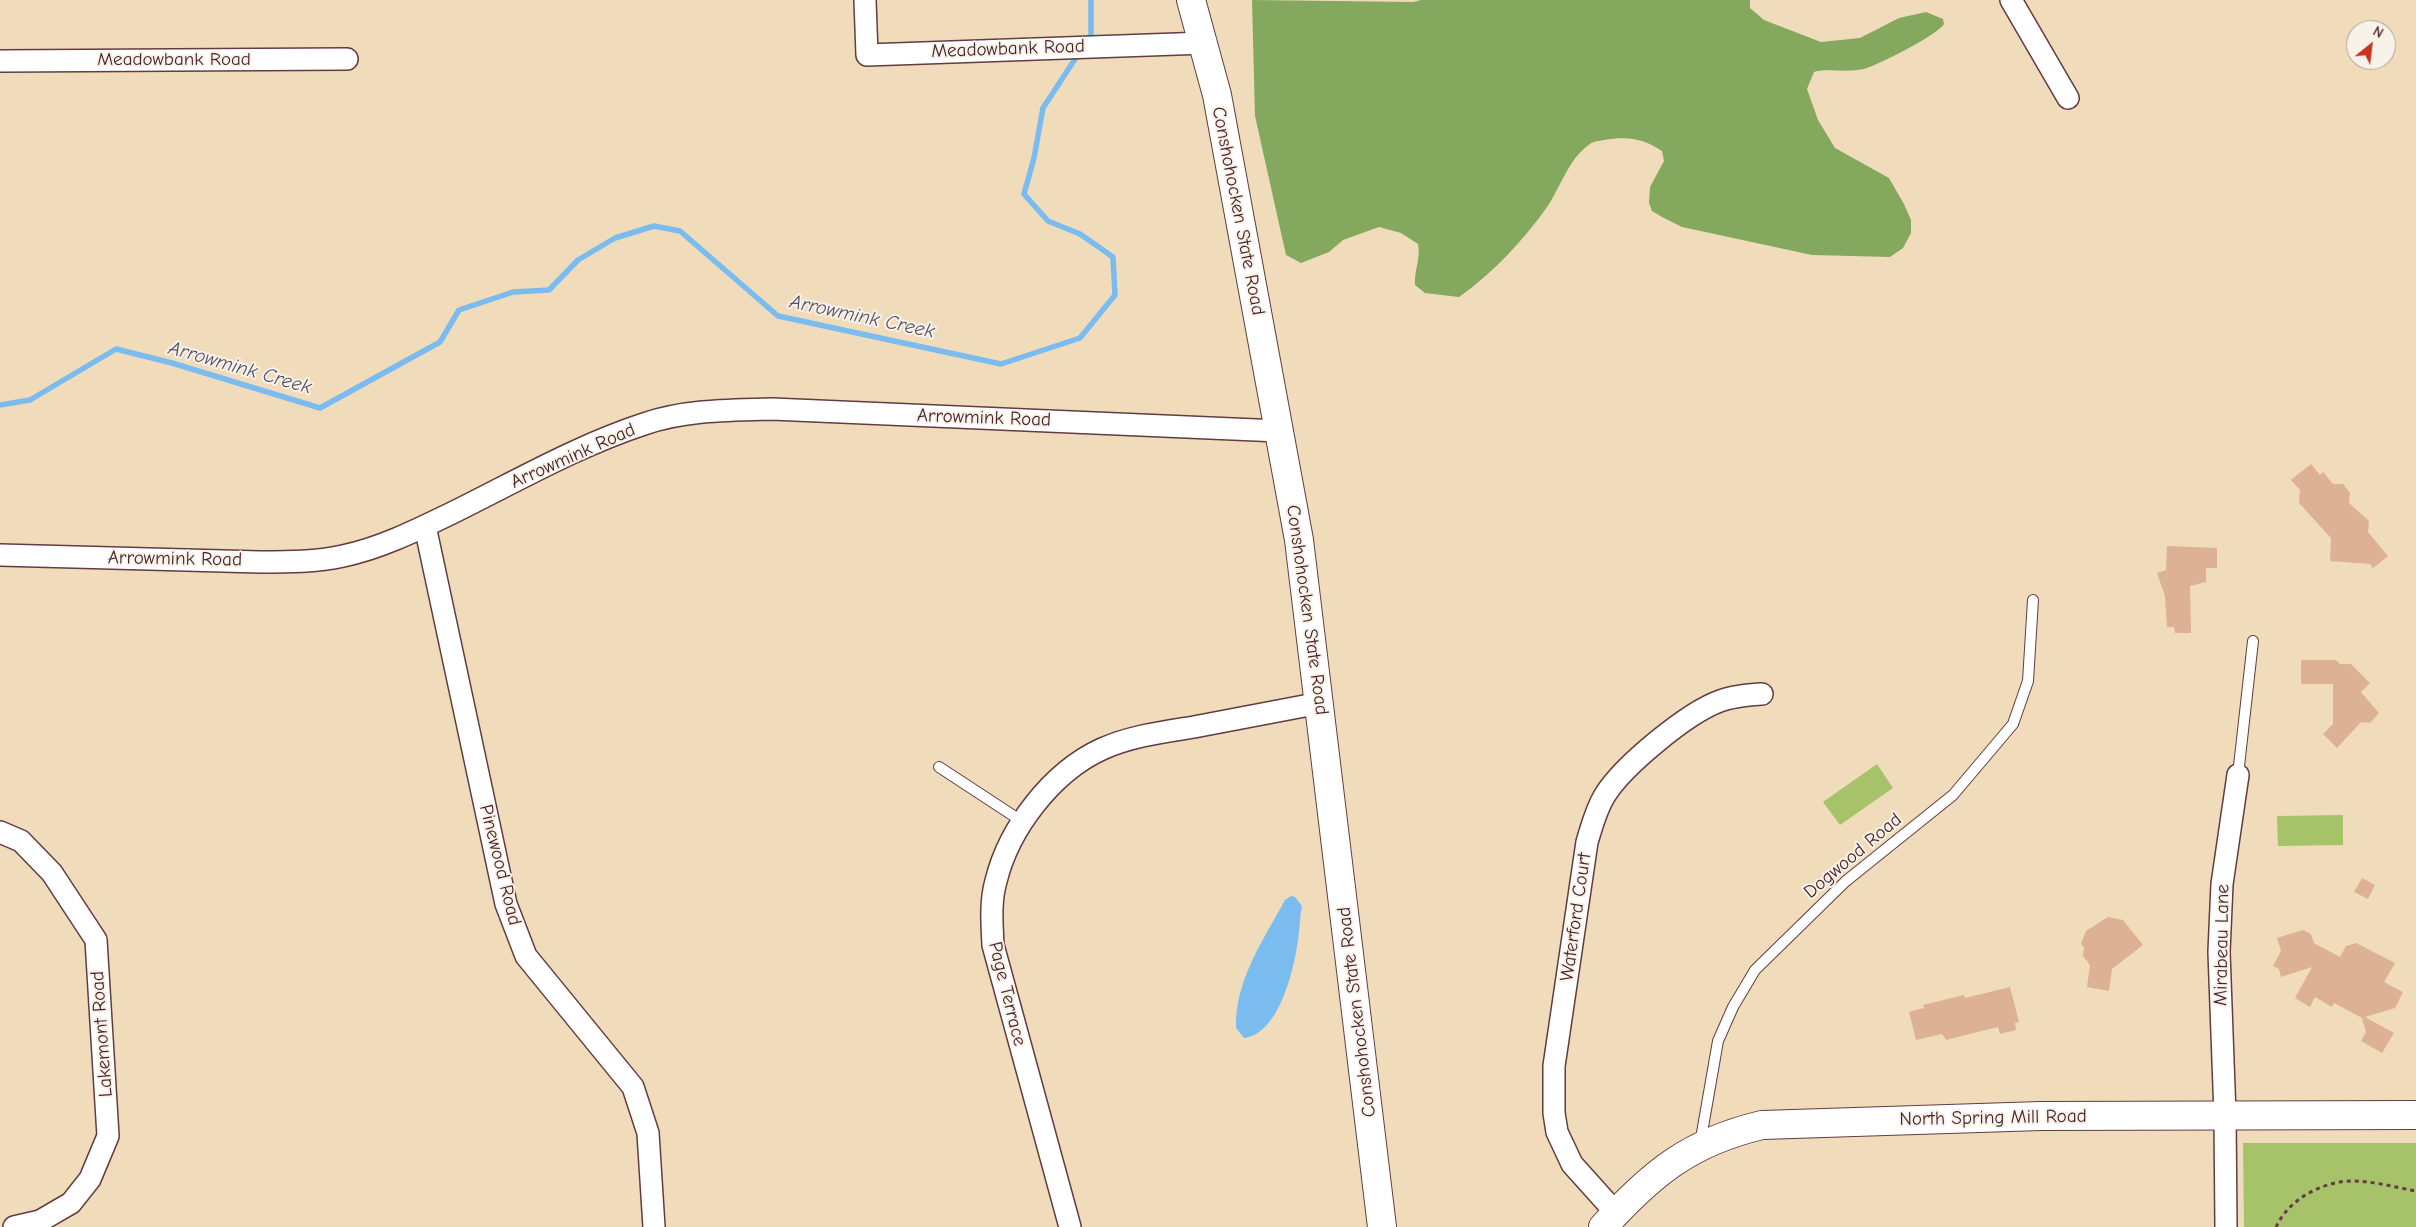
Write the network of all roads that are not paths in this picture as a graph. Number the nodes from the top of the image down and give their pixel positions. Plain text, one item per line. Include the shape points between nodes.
1 (864, 0) edge
2 (1192, 0) edge
3 (2012, 0) edge
4 (1205, 43) junction
5 (347, 59) dead end
6 (0, 61) edge
7 (2068, 98) dead end
8 (1279, 430) junction
9 (425, 526) junction
10 (0, 555) edge
11 (2033, 600) dead end
12 (2253, 641) dead end
13 (1762, 694) dead end
14 (1320, 703) junction
15 (939, 767) dead end
16 (2238, 775) joint
17 (1023, 822) junction
18 (0, 832) edge
19 (2225, 1115) junction
20 (2416, 1115) edge
21 (1699, 1146) junction
22 (1610, 1220) edge
23 (14, 1227) edge
24 (654, 1227) edge
25 (1070, 1227) edge
26 (1382, 1227) edge
27 (2226, 1227) edge

1 - 4 street, Meadowbank Road via 868,55
2 - 4 main road, Conshohocken State Road
3 - 7 street
4 - 8 main road, Conshohocken State Road
5 - 6 street, Meadowbank Road
8 - 9 street, Arrowmink Road via 772,410 686,414 646,423 601,439
8 - 14 main road, Conshohocken State Road via 1299,540
9 - 10 street, Arrowmink Road via 384,544 343,556 303,562
9 - 24 street, Pinewood Road via 506,904 526,956 633,1087 648,1133
11 - 21 lane, Dogwood Road via 2028,680 2013,724 1953,795 1846,881 1755,970 1718,1041
12 - 16 lane
13 - 22 street, Waterford Court via 1720,701 1704,709 1634,761 1604,796 1587,842 1554,1066 1554,1113 1557,1132 1572,1164
14 - 17 street, Page Terrace via 1140,737 1101,750 1066,773
14 - 26 main road, Conshohocken State Road
15 - 17 lane
16 - 19 street, Mirabeau Lane via 2220,913
17 - 25 street, Page Terrace via 995,882 992,903 994,945
18 - 23 street, Lakemont Road via 21,841 52,872 96,940 108,1136 90,1179 70,1203 40,1220
19 - 20 main road, North Spring Mill Road
19 - 21 main road, North Spring Mill Road via 1785,1123 1740,1130
19 - 27 street, Mirabeau Lane
21 - 22 main road, North Spring Mill Road via 1661,1170

